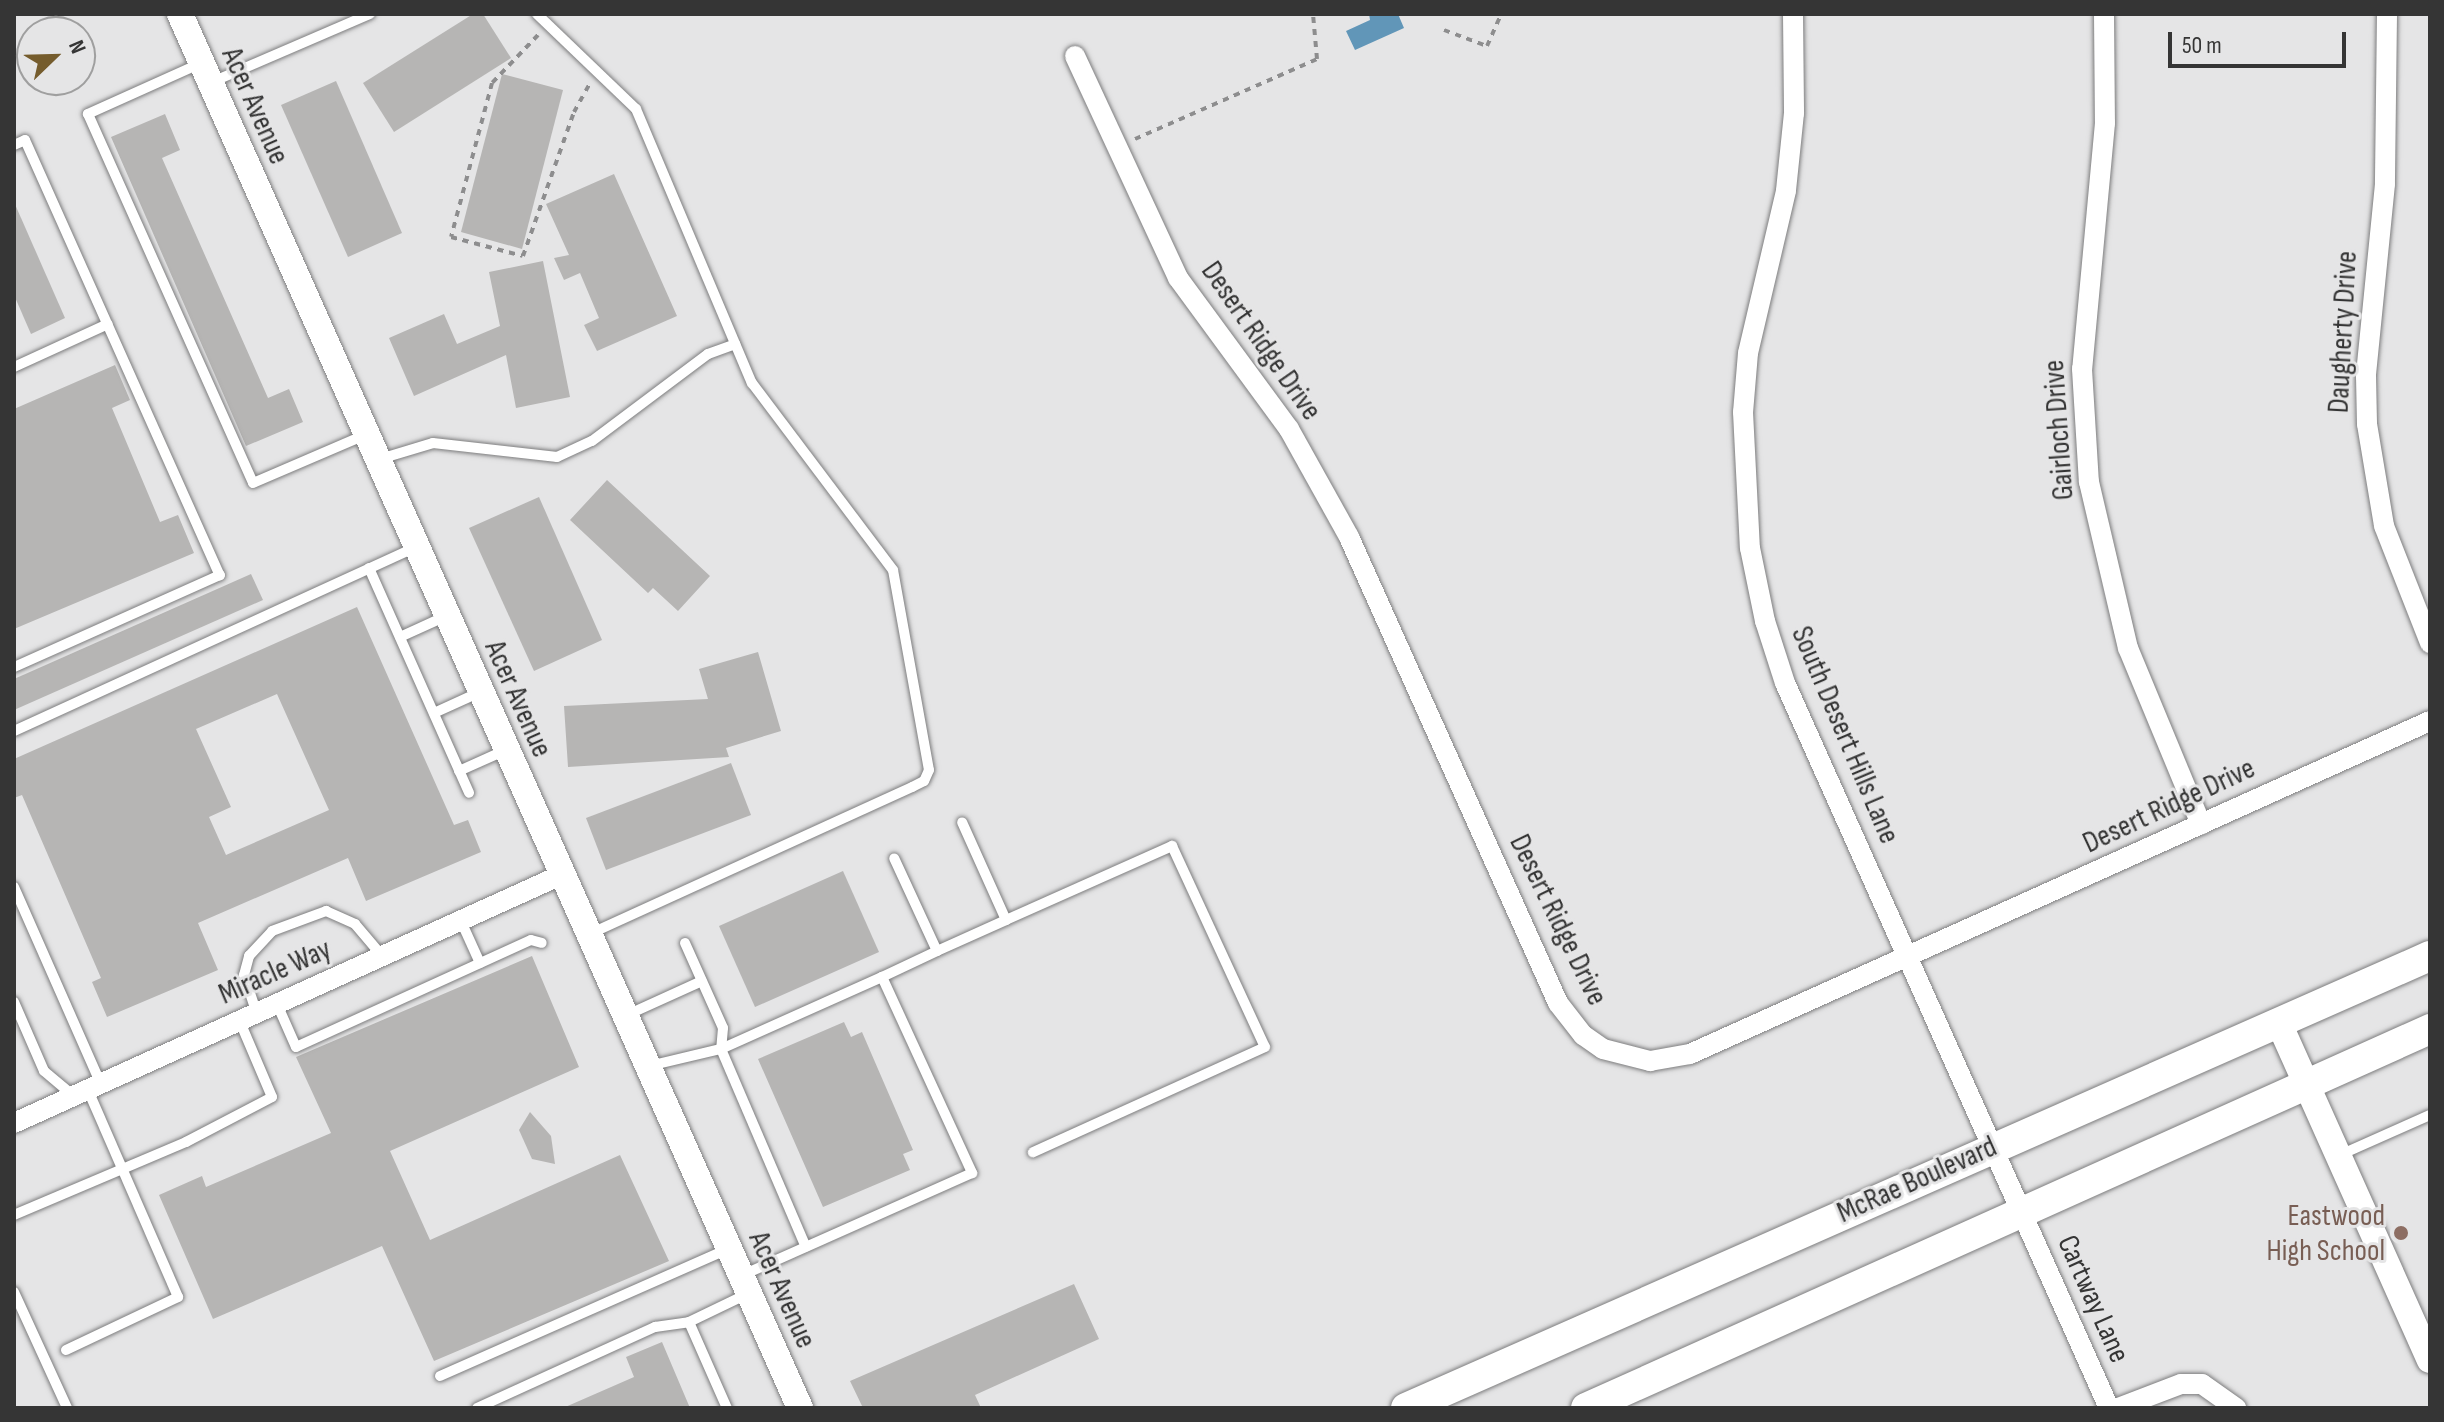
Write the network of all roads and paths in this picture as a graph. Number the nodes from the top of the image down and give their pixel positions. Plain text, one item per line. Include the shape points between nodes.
1 (180, 14) edge
2 (370, 14) edge
3 (537, 14) edge
4 (1313, 14) edge
5 (1501, 14) edge
6 (1793, 14) edge
7 (2104, 14) edge
8 (2387, 14) edge
9 (548, 24) junction
10 (1444, 30) dead end
11 (1075, 56) dead end
12 (598, 69) junction
13 (206, 73) junction
14 (14, 145) edge
15 (1114, 148) junction
16 (108, 324) junction
17 (735, 344) junction
18 (14, 367) edge
19 (366, 435) junction
20 (377, 460) junction
21 (416, 547) junction
22 (369, 568) junction
23 (446, 616) junction
24 (400, 637) junction
25 (2430, 643) edge
26 (14, 667) edge
27 (480, 692) junction
28 (434, 713) junction
29 (2430, 721) edge
30 (14, 731) edge
31 (506, 750) junction
32 (459, 771) junction
33 (469, 793) dead end
34 (962, 822) dead end
35 (2201, 824) junction
36 (894, 858) dead end
37 (561, 875) junction
38 (14, 887) edge
39 (1006, 920) junction
40 (461, 921) junction
41 (588, 935) junction
42 (542, 943) dead end
43 (685, 943) dead end
44 (937, 951) junction
45 (2430, 956) edge
46 (383, 957) junction
47 (1910, 959) junction
48 (480, 963) junction
49 (882, 977) junction
50 (702, 981) junction
51 (14, 1002) edge
52 (277, 1004) junction
53 (625, 1016) junction
54 (248, 1018) junction
55 (2279, 1023) junction
56 (2430, 1029) edge
57 (721, 1049) junction
58 (648, 1067) junction
59 (2306, 1086) junction
60 (88, 1090) junction
61 (2430, 1115) edge
62 (14, 1123) edge
63 (1992, 1147) junction
64 (1033, 1152) dead end
65 (2337, 1156) junction
66 (123, 1167) junction
67 (2022, 1214) junction
68 (14, 1215) edge
69 (806, 1247) junction
70 (729, 1249) junction
71 (745, 1285) junction
72 (14, 1292) edge
73 (689, 1322) junction
74 (66, 1350) dead end
75 (2430, 1360) edge
76 (440, 1376) dead end
77 (67, 1408) edge
78 (477, 1408) edge
79 (727, 1408) edge
80 (800, 1408) edge
81 (1406, 1408) edge
82 (1586, 1408) edge
83 (2109, 1408) edge
84 (2118, 1408) edge
85 (2236, 1408) edge

1 - 13 street, Acer Avenue
2 - 13 lane
3 - 9 lane
4 - 15 path via 1317,59
5 - 10 path via 1487,46
6 - 47 street, South Desert Hills Lane via 1794,113 1786,191 1748,353 1743,468 1750,548 1785,683
7 - 35 street, Gairloch Drive via 2105,123 2082,369 2089,482 2128,648
8 - 25 street, Daugherty Drive via 2385,184 2366,376 2367,424 2384,526
9 - 12 lane
9 - 12 path via 492,83 451,237 523,256 574,112
11 - 15 street, Desert Ridge Drive
12 - 17 lane via 636,109
13 - 19 street, Acer Avenue
13 - 19 lane via 88,114 253,483
14 - 16 lane via 25,140
15 - 47 street, Desert Ridge Drive via 1178,278 1289,429 1334,510 1558,1003 1583,1035 1626,1058 1674,1058
16 - 18 lane
16 - 26 lane via 220,575
17 - 20 lane via 708,354 592,441 557,457 433,443
17 - 41 lane via 752,383 893,570 929,770 924,781 912,787
19 - 20 street, Acer Avenue
20 - 21 street, Acer Avenue
21 - 22 lane
21 - 23 street, Acer Avenue
22 - 24 lane
22 - 30 lane
23 - 24 lane
23 - 27 street, Acer Avenue
24 - 28 lane
27 - 28 lane
27 - 31 street, Acer Avenue
28 - 32 lane
29 - 35 street, Desert Ridge Drive
31 - 32 lane
31 - 37 street, Acer Avenue
32 - 33 lane
34 - 39 lane
35 - 47 street, Desert Ridge Drive
36 - 44 lane
37 - 40 street, Miracle Way
37 - 41 street, Acer Avenue
38 - 60 lane
39 - 44 lane
39 - 64 lane via 1172,846 1265,1047
40 - 46 street, Miracle Way
40 - 48 lane
41 - 53 street, Acer Avenue
42 - 48 lane via 531,940
43 - 50 lane
44 - 49 lane
45 - 55 main road, McRae Boulevard
46 - 52 street, Miracle Way
46 - 54 lane via 355,924 326,911 272,931 249,956 244,975
47 - 63 street, South Desert Hills Lane
48 - 52 lane via 296,1047
49 - 57 lane
49 - 69 lane via 972,1173
50 - 53 lane
50 - 57 lane via 723,1028
51 - 60 lane via 44,1071
52 - 54 street, Miracle Way
53 - 58 street, Acer Avenue
54 - 60 street, Miracle Way
54 - 66 lane via 272,1097 186,1142
55 - 59 street
55 - 63 main road, McRae Boulevard
56 - 59 main road
57 - 58 lane
57 - 69 lane
58 - 70 street, Acer Avenue
59 - 65 street
59 - 67 main road
60 - 62 street, Miracle Way
60 - 66 lane
61 - 65 lane
63 - 67 street, South Desert Hills Lane
63 - 81 main road, McRae Boulevard
65 - 75 street
66 - 68 lane
66 - 74 lane via 178,1297
67 - 82 main road
67 - 83 street, Cartway Lane
69 - 71 lane
70 - 71 street, Acer Avenue
70 - 76 lane
71 - 73 lane
71 - 80 street, Acer Avenue
72 - 77 lane
73 - 78 lane via 655,1327
73 - 79 lane
84 - 85 street, Cartway Lane via 2181,1384 2202,1384

